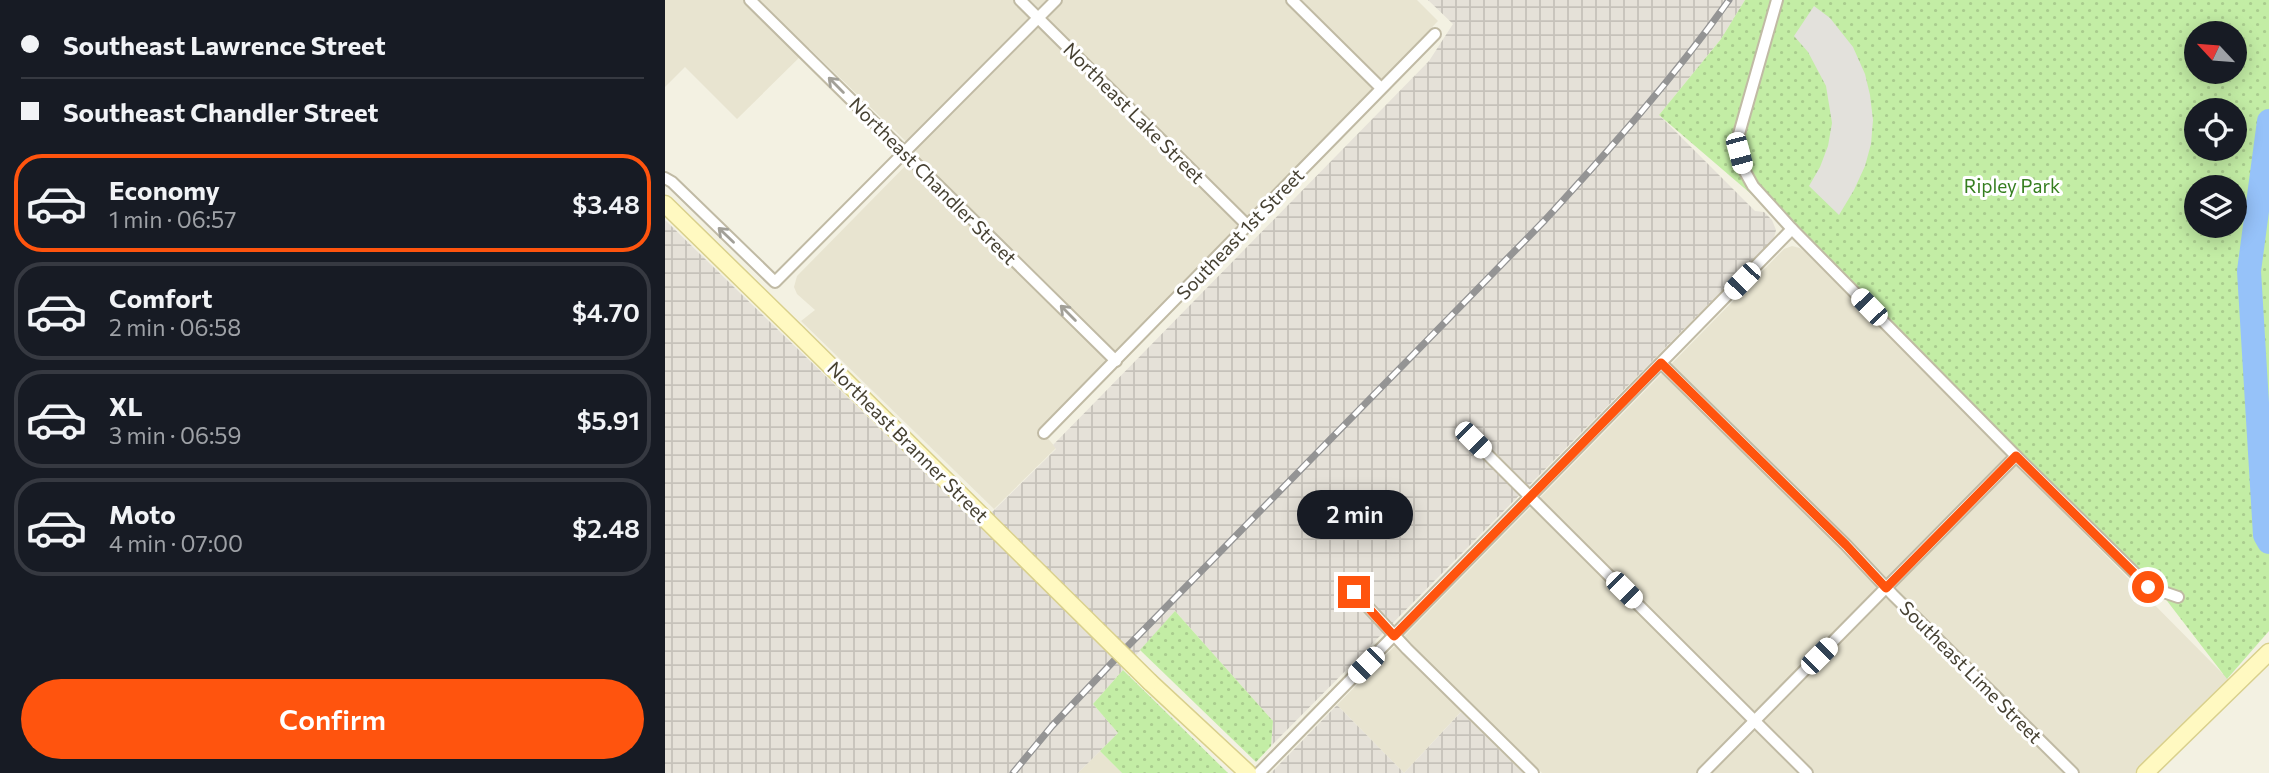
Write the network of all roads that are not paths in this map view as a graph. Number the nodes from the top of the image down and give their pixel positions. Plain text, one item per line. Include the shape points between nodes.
1 (750, 0) edge
2 (1020, 0) edge
3 (1056, 0) edge
4 (1291, 0) edge
5 (1777, 0) edge
6 (1038, 18) junction
7 (1435, 34) dead end
8 (1381, 88) junction
9 (905, 153) junction
10 (665, 178) edge
11 (665, 204) edge
12 (1248, 226) junction
13 (1792, 229) junction
14 (1117, 361) junction
15 (1661, 363) junction
16 (1044, 433) dead end
17 (1473, 440) dead end
18 (2016, 456) junction
19 (1530, 496) junction
20 (1886, 588) junction
21 (1354, 592) dead end
22 (2178, 597) dead end
23 (1394, 636) junction
24 (2265, 656) edge
25 (1755, 720) junction
26 (1248, 773) edge
27 (1259, 773) edge
28 (1533, 773) edge
29 (1703, 773) edge
30 (1807, 773) edge
31 (2073, 773) edge
32 (2145, 773) edge

9 -> 1 street, Northeast Chandler Street
2 - 6 street, Northeast Lake Street
3 - 6 street
4 - 8 street
5 - 13 street via 1740,126 1739,153 1753,186
6 - 9 street
6 - 12 street, Northeast Lake Street
7 - 8 street, Southeast 1st Street
8 - 12 street, Southeast 1st Street
9 -> 10 street via 775,282
14 -> 9 street, Northeast Chandler Street
11 - 26 main road, Northeast Branner Street, bridge
12 - 14 street, Southeast 1st Street
13 - 15 street
13 - 18 street
14 - 16 street, Southeast 1st Street
15 - 19 street
15 - 20 street, Southeast Lime Street
17 - 19 street
18 - 20 street
18 - 22 street via 2148,587
19 - 23 street
19 - 25 street
20 - 25 street
20 - 31 street, Southeast Lime Street
21 - 23 street
23 - 27 street
23 - 28 street
24 - 32 main road
25 - 29 street
25 - 30 street

